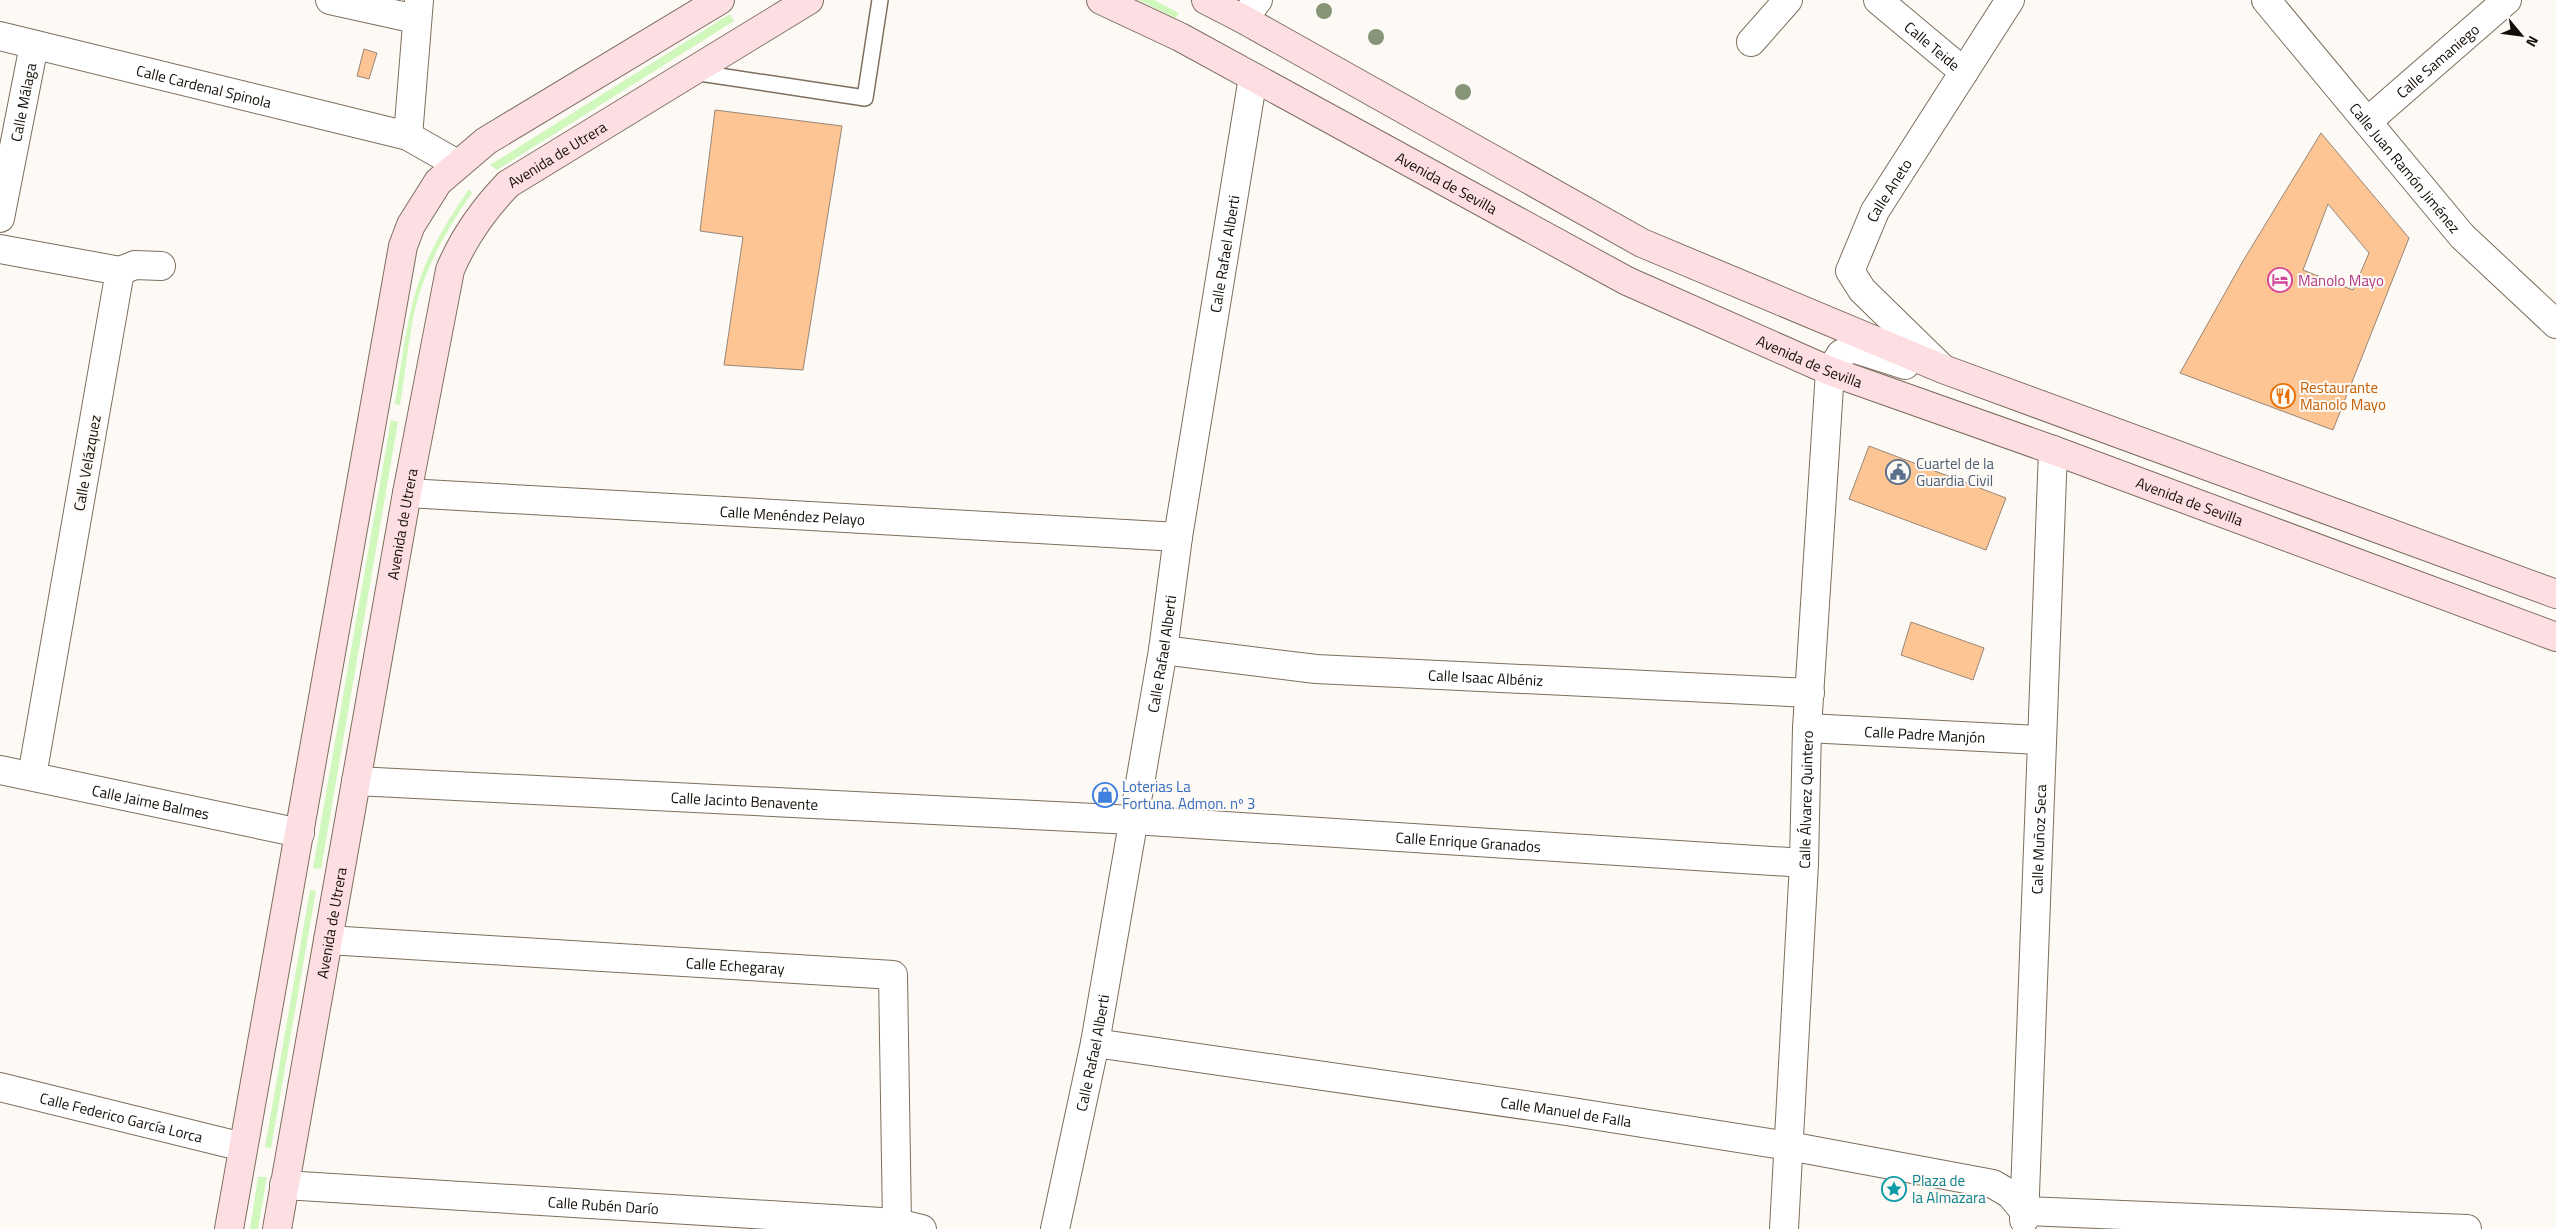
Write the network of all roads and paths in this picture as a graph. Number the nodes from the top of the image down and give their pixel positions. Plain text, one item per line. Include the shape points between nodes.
1 (330, 0) edge
2 (720, 0) edge
3 (809, 0) edge
4 (880, 0) edge
5 (1101, 0) edge
6 (1206, 0) edge
7 (1788, 0) edge
8 (1878, 0) edge
9 (2010, 0) edge
10 (2266, 0) edge
11 (2507, 0) edge
12 (1251, 9) edge
13 (418, 10) edge
14 (0, 36) edge
15 (1751, 42) dead end
16 (34, 45) junction
17 (691, 72) junction
18 (1964, 72) junction
19 (1253, 77) junction
20 (2368, 121) junction
21 (408, 136) junction
22 (457, 164) junction
23 (0, 218) edge
24 (0, 249) edge
25 (161, 266) dead end
26 (120, 271) junction
27 (2556, 324) edge
28 (1943, 369) junction
29 (1830, 371) junction
30 (2053, 450) junction
31 (407, 493) junction
32 (1178, 537) junction
33 (2556, 594) edge
34 (2556, 637) edge
35 (1163, 650) junction
36 (1810, 693) junction
37 (1808, 728) junction
38 (2040, 740) junction
39 (0, 770) edge
40 (32, 776) junction
41 (356, 781) junction
42 (1133, 820) junction
43 (300, 833) junction
44 (1804, 863) junction
45 (328, 940) junction
46 (1095, 1043) junction
47 (0, 1087) edge
48 (1789, 1146) junction
49 (243, 1147) junction
50 (284, 1184) junction
51 (2024, 1220) edge
52 (910, 1226) edge
53 (229, 1229) edge
54 (277, 1229) edge
55 (1055, 1229) edge
56 (1784, 1229) edge
57 (2467, 1229) edge

1 - 13 street
2 - 22 main road via 486,141
3 - 17 main road, Avenida de Utrera
4 - 17 lane via 865,98
5 - 19 main road, Avenida de Sevilla via 1180,37
6 - 12 main road
7 - 15 street
8 - 18 street, Calle Teide
9 - 18 street, Calle Aneto
10 - 20 street, Calle Juan Ramón Jiménez
11 - 20 street, Calle Samaniego
12 - 28 main road via 1642,242
13 - 21 street
14 - 16 street, Calle Cardenal Spinola
16 - 21 street, Calle Cardenal Spinola
16 - 23 street, Calle Málaga
17 - 31 main road, Avenida de Utrera via 514,180 474,226 450,270
18 - 28 street, Calle Aneto via 1875,211 1850,271 1862,290
19 - 29 main road, Avenida de Sevilla via 1627,281
19 - 32 street, Calle Rafael Alberti
20 - 27 street, Calle Juan Ramón Jiménez via 2462,236
21 - 22 street, Calle Cardenal Spinola
22 - 43 main road via 430,193 403,246
24 - 26 street
25 - 26 street via 135,265
26 - 40 street, Calle Velázquez
28 - 29 street via 1913,368 1852,348 1841,354
28 - 33 main road
29 - 30 main road, Avenida de Sevilla
29 - 36 street, Calle Álvarez Quintero
30 - 34 main road, Avenida de Sevilla
30 - 38 street, Calle Muñoz Seca
31 - 32 street, Calle Menéndez Pelayo
31 - 41 main road, Avenida de Utrera
32 - 35 street, Calle Rafael Alberti
35 - 36 street, Calle Isaac Albéniz via 1316,669
35 - 42 street, Calle Rafael Alberti
36 - 37 street, Calle Álvarez Quintero
37 - 38 street, Calle Padre Manjón
37 - 44 street, Calle Álvarez Quintero
38 - 51 street, Calle Muñoz Seca
39 - 40 street, Calle Jaime Balmes
40 - 43 street, Calle Jaime Balmes
41 - 42 street, Calle Jacinto Benavente
41 - 45 main road, Avenida de Utrera
42 - 44 street, Calle Enrique Granados
42 - 46 street, Calle Rafael Alberti
43 - 49 main road
44 - 48 street, Calle Álvarez Quintero
45 - 50 main road, Avenida de Utrera
45 - 52 street, Calle Echegaray via 893,975
46 - 48 street, Calle Manuel de Falla
46 - 55 street, Calle Rafael Alberti
47 - 49 street, Calle Federico García Lorca
48 - 51 street, Calle Manuel de Falla via 1993,1184 2010,1194
48 - 56 street, Calle Álvarez Quintero
49 - 53 main road
50 - 52 street, Calle Rubén Darío
50 - 54 main road, Avenida de Utrera
51 - 57 street

